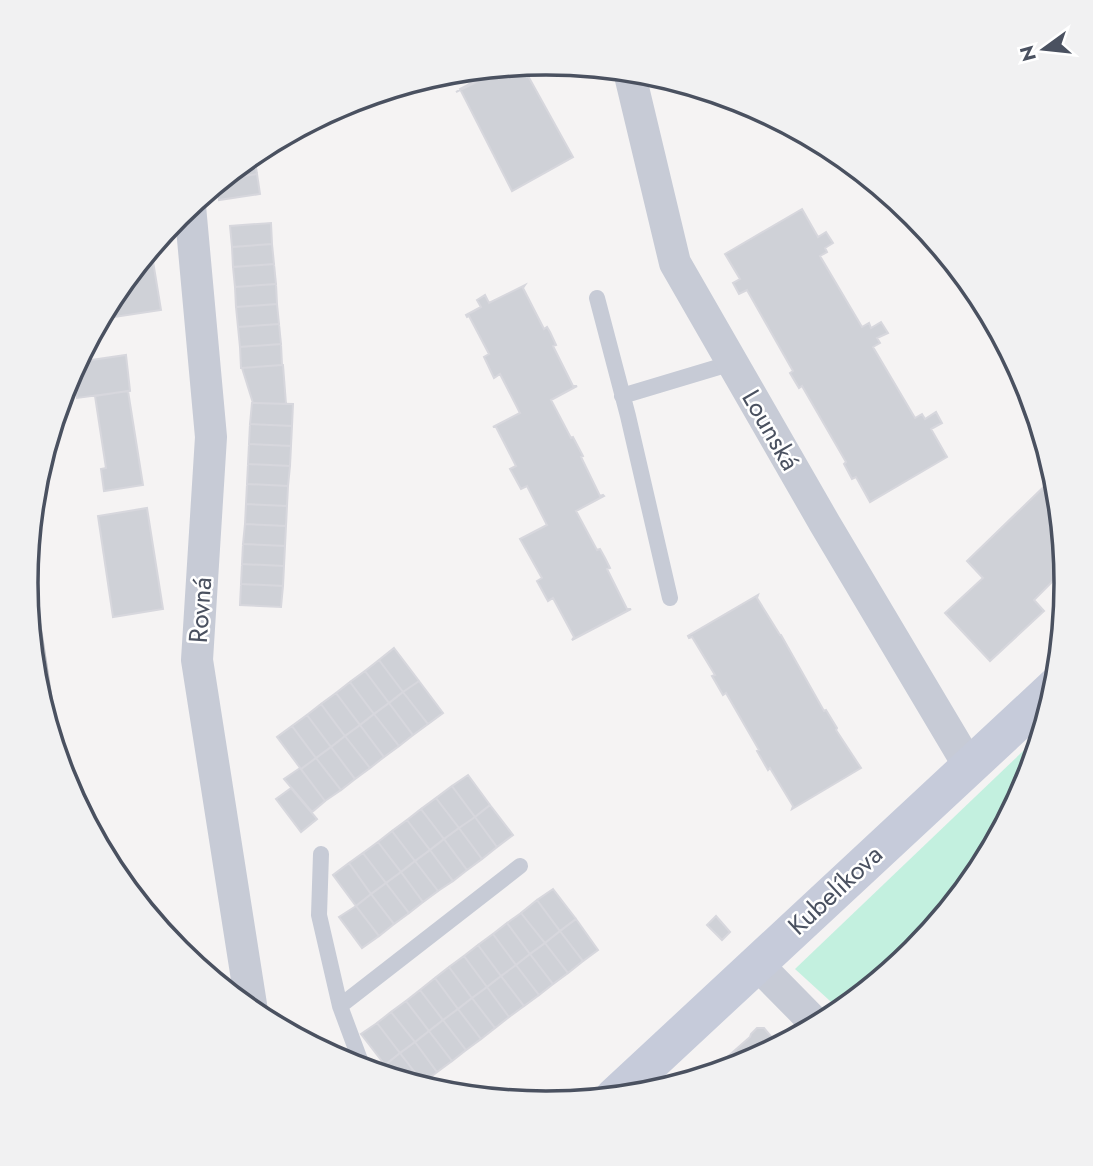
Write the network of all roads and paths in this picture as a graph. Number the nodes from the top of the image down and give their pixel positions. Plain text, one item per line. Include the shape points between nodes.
1 (632, 82) edge
2 (191, 220) edge
3 (597, 299) dead end
4 (732, 363) junction
5 (622, 396) junction
6 (670, 598) dead end
7 (1040, 700) edge
8 (969, 766) junction
9 (321, 854) dead end
10 (520, 866) dead end
11 (756, 963) junction
12 (249, 995) edge
13 (340, 1006) junction
14 (809, 1017) edge
15 (358, 1054) edge
16 (627, 1084) edge

1 - 4 street, Lounská via 675,263
2 - 12 street, Rovná via 211,437 197,660
3 - 5 lane
4 - 5 lane
4 - 8 street, Lounská
5 - 6 lane
7 - 8 street, Kubelíkova
8 - 11 street, Kubelíkova
9 - 13 lane via 319,915
10 - 13 lane
11 - 14 street
11 - 16 street, Kubelíkova
13 - 15 lane

